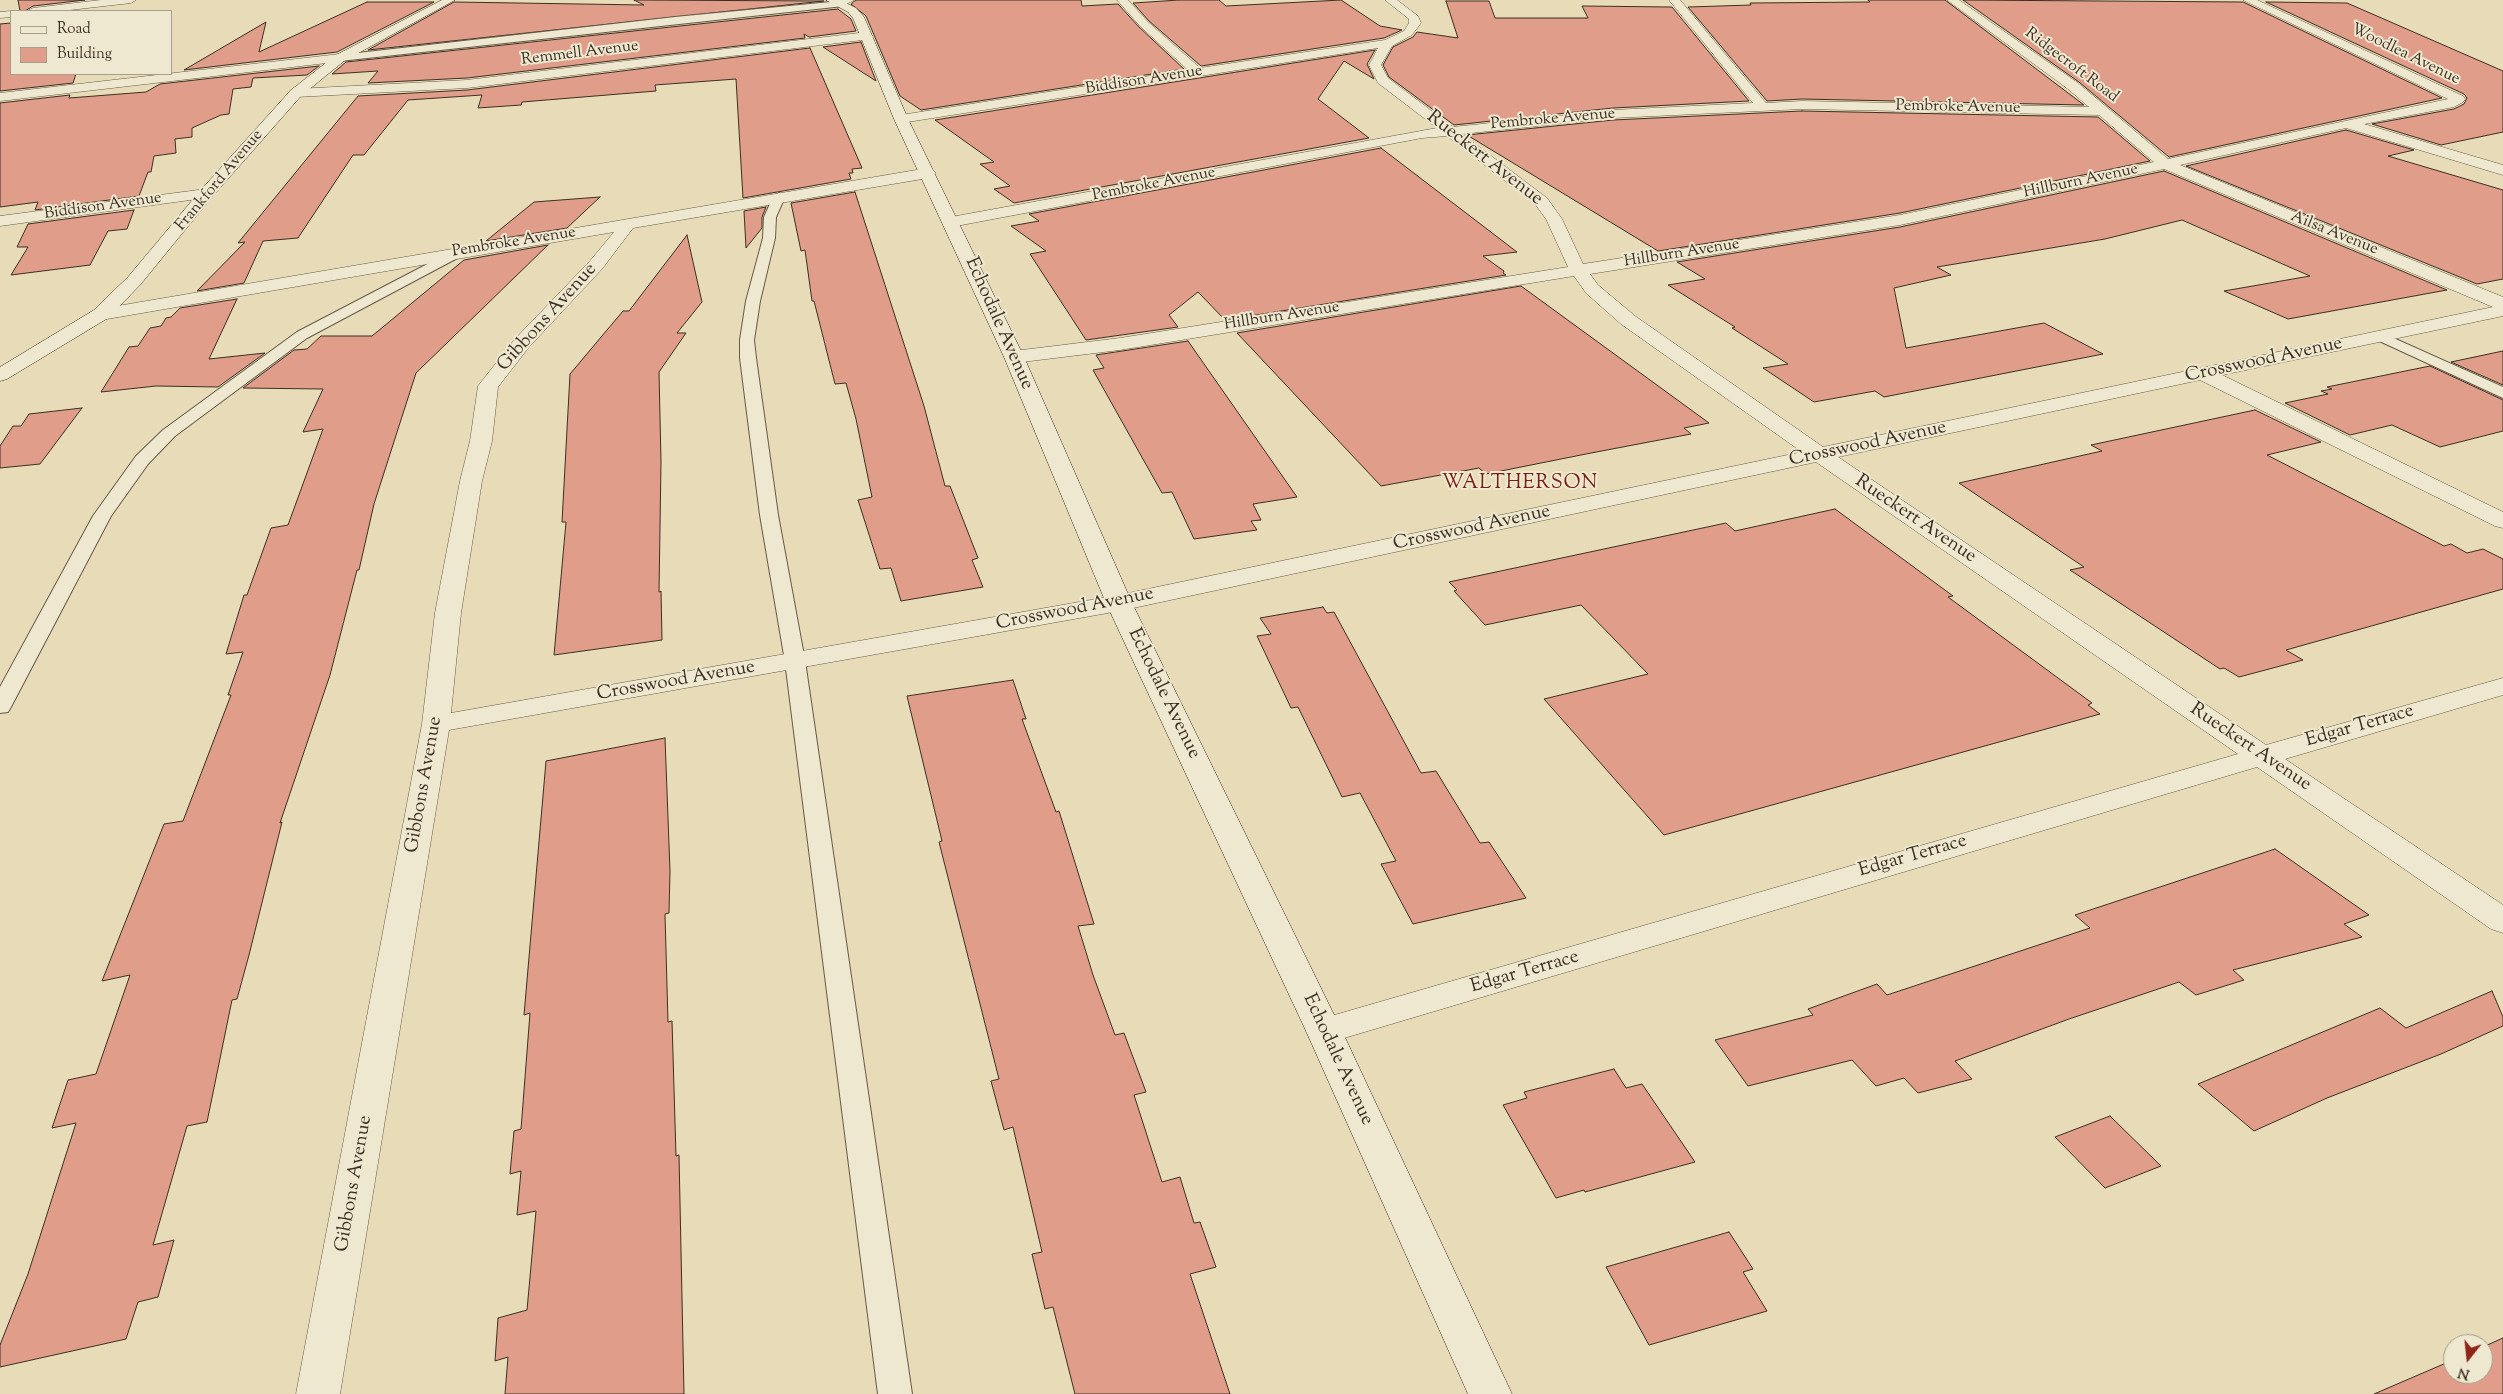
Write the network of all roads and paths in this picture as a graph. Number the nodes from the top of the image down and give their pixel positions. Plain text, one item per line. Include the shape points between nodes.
1 (131, 0) edge
2 (450, 0) edge
3 (1122, 0) edge
4 (1390, 0) edge
5 (1674, 0) edge
6 (1952, 0) edge
7 (2248, 0) edge
8 (840, 1) edge
9 (42, 10) edge
10 (867, 36) junction
11 (1388, 44) junction
12 (340, 58) junction
13 (1198, 73) junction
14 (296, 93) junction
15 (0, 97) edge
16 (1762, 106) junction
17 (2104, 111) junction
18 (901, 119) junction
19 (2346, 124) junction
20 (1449, 130) junction
21 (2165, 164) junction
22 (2503, 170) edge
23 (928, 173) junction
24 (206, 194) junction
25 (779, 197) junction
26 (0, 221) edge
27 (951, 222) junction
28 (628, 224) junction
29 (460, 251) junction
30 (1578, 270) junction
31 (2503, 304) edge
32 (2503, 310) edge
33 (101, 314) junction
34 (2380, 336) junction
35 (1014, 357) junction
36 (2203, 374) junction
37 (0, 375) edge
38 (2503, 392) edge
39 (1820, 455) junction
40 (2503, 521) edge
41 (1120, 603) junction
42 (795, 661) junction
43 (2503, 686) edge
44 (0, 707) edge
45 (436, 724) junction
46 (2261, 756) junction
47 (2503, 921) edge
48 (1324, 1031) junction
49 (318, 1394) edge
50 (895, 1394) edge
51 (1490, 1394) edge

1 - 9 street
2 - 12 street, Frankford Avenue
3 - 13 street
4 - 11 street via 1414,18 1415,23 1408,33
5 - 16 street
6 - 17 street, Ridgecroft Road
7 - 19 street, Woodlea Avenue via 2458,99 2449,104
8 - 10 street, Echodale Avenue via 858,17
8 - 12 lane
10 - 14 street, Remmell Avenue via 468,84
10 - 18 street, Echodale Avenue
11 - 13 street, Biddison Avenue
11 - 20 street, Rueckert Avenue via 1377,58 1377,72 1400,94
12 - 14 street, Frankford Avenue
12 - 15 street
13 - 18 street, Biddison Avenue
14 - 24 street, Frankford Avenue
16 - 17 street, Pembroke Avenue
16 - 20 street, Pembroke Avenue via 1613,114
17 - 21 street, Ridgecroft Road
18 - 23 street, Echodale Avenue
19 - 21 street, Hillburn Avenue
19 - 22 street
20 - 27 street, Pembroke Avenue
20 - 30 street, Rueckert Avenue via 1541,201 1554,218
21 - 30 street, Hillburn Avenue via 1900,220
21 - 31 street, Ailsa Avenue
23 - 25 street, Pembroke Avenue
23 - 27 street, Echodale Avenue
24 - 26 street, Biddison Avenue
24 - 33 street, Frankford Avenue via 134,281
25 - 28 street, Pembroke Avenue
25 - 42 lane via 770,217 769,238 747,340 769,515
27 - 35 street, Echodale Avenue
28 - 29 street, Pembroke Avenue
28 - 45 street, Gibbons Avenue via 596,265 522,343 488,386 481,441 470,481 448,613
29 - 33 street, Pembroke Avenue
29 - 44 lane via 302,335 169,433 125,481 102,516
30 - 35 street, Hillburn Avenue via 1120,344
30 - 39 street, Rueckert Avenue via 1592,289 1628,320
32 - 34 street, Crosswood Avenue
33 - 37 street, Frankford Avenue
34 - 36 street, Crosswood Avenue
34 - 38 lane
35 - 41 street, Echodale Avenue
36 - 39 street, Crosswood Avenue
36 - 40 street
39 - 41 street, Crosswood Avenue
39 - 46 street, Rueckert Avenue
41 - 42 street, Crosswood Avenue
41 - 48 street, Echodale Avenue
42 - 45 street, Crosswood Avenue
42 - 50 lane
43 - 46 street, Edgar Terrace
45 - 49 street, Gibbons Avenue
46 - 47 street, Rueckert Avenue
46 - 48 street, Edgar Terrace
48 - 51 street, Echodale Avenue

